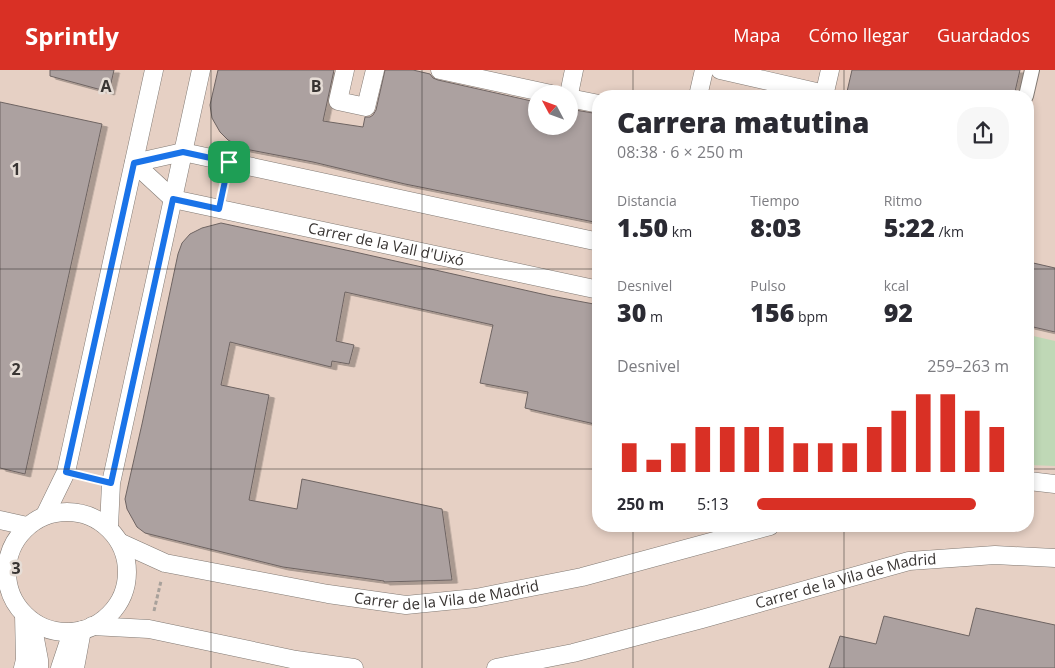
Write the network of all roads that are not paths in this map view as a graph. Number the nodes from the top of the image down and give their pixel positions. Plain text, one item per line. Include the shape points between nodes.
1 (154, 70) edge
2 (201, 70) edge
3 (345, 70) edge
4 (375, 70) edge
5 (440, 70) edge
6 (574, 70) edge
7 (704, 70) edge
8 (720, 70) edge
9 (830, 70) edge
10 (1032, 70) edge
11 (466, 73) edge
12 (571, 85) edge
13 (528, 88) edge
14 (699, 90) edge
15 (804, 90) edge
16 (826, 90) edge
17 (1027, 90) edge
18 (578, 98) edge
19 (592, 102) edge
20 (183, 152) junction
21 (134, 163) junction
22 (173, 199) junction
23 (592, 240) edge
24 (592, 289) edge
25 (1034, 482) edge
26 (1055, 484) edge
27 (45, 515) junction
28 (0, 520) edge
29 (27, 526) junction
30 (108, 527) junction
31 (729, 532) edge
32 (121, 544) junction
33 (1055, 558) edge
34 (0, 599) edge
35 (24, 613) junction
36 (82, 629) junction
37 (23, 668) edge
38 (39, 668) edge
39 (60, 668) edge
40 (75, 668) edge
41 (354, 668) edge
42 (496, 668) edge

1 - 21 street
2 - 20 street
3 - 4 street via 338,101 366,107
5 - 11 street
6 - 12 street
7 - 14 street
8 - 15 street
9 - 16 street
10 - 17 street
11 - 13 street
18 - 19 street
20 - 21 street
20 - 22 street
20 - 23 street
21 - 22 street
21 - 27 street via 66,472
22 - 24 street, Carrer de la Vall d'Uixó
22 - 30 street via 111,483
25 - 26 street
27 - 29 street
27 - 30 street via 78,511
28 - 29 street
29 - 35 street via 10,550 7,578
30 - 32 street
31 - 32 street, Carrer de la Vila de Madrid via 582,577 476,598 406,605 328,594 165,563
32 - 36 street via 128,575 117,606
33 - 42 street, Carrer de la Vila de Madrid via 995,555 909,561 573,653
34 - 35 street
35 - 36 street via 50,630
35 - 37 street
35 - 38 street via 40,660
36 - 39 street
36 - 40 street
36 - 41 street via 150,629 296,660

